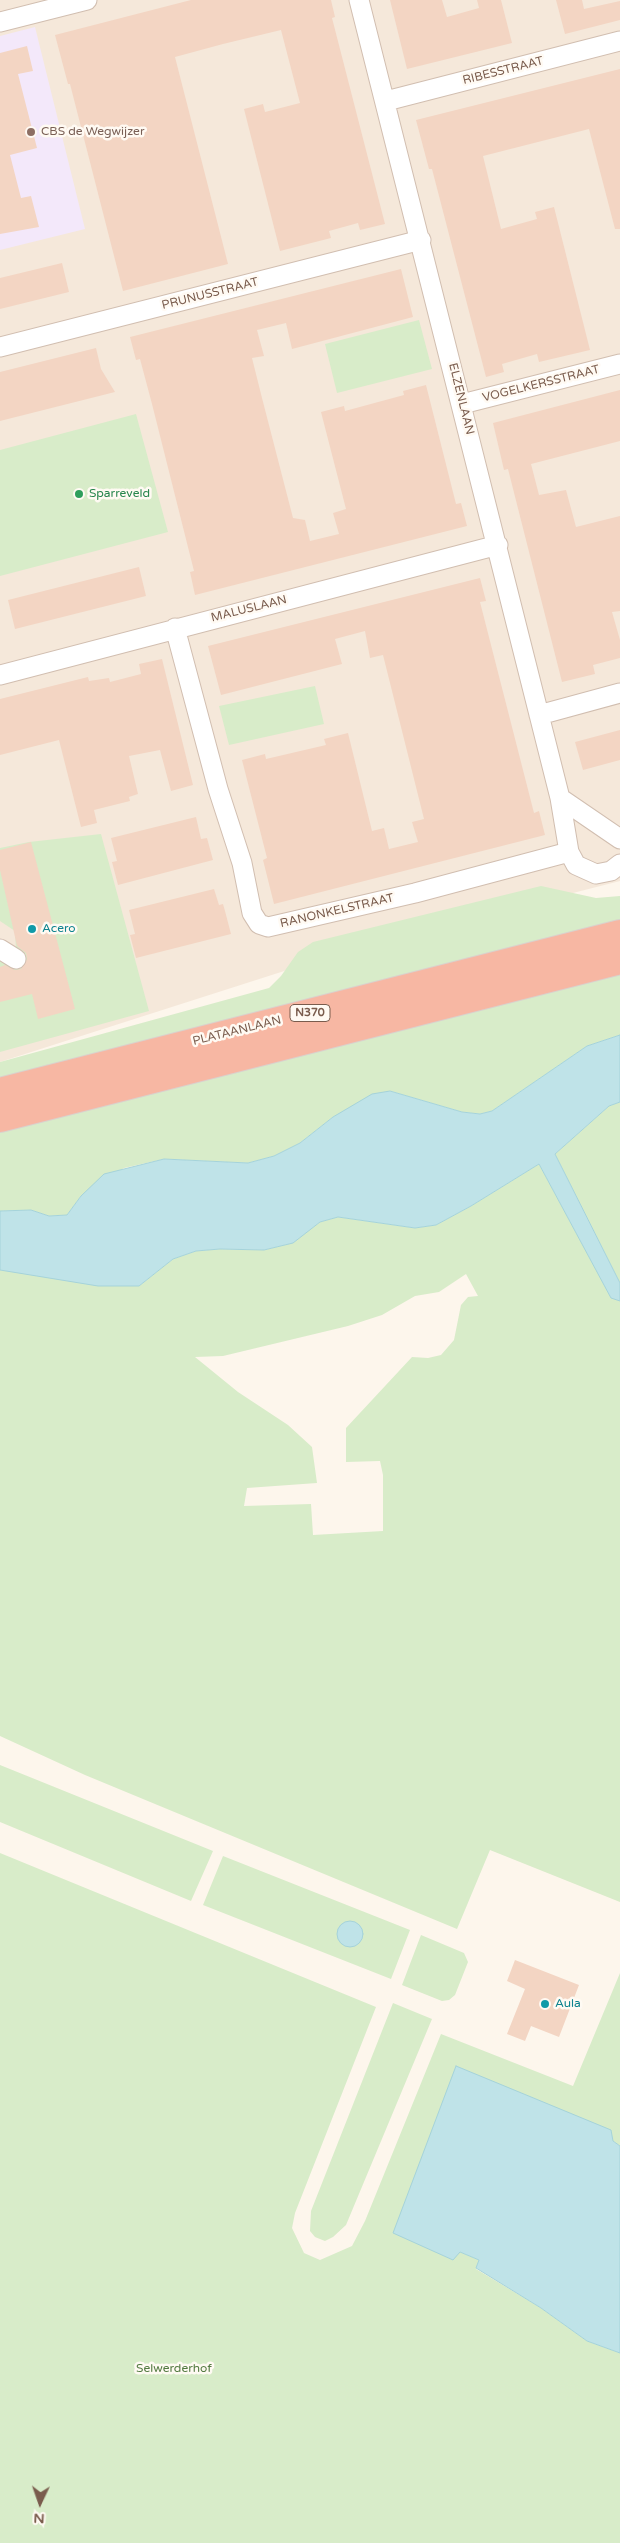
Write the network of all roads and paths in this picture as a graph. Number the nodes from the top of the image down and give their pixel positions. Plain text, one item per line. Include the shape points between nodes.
1 (87, 0) edge
2 (359, 0) edge
3 (0, 22) edge
4 (620, 41) edge
5 (386, 101) junction
6 (421, 240) junction
7 (0, 347) edge
8 (620, 364) edge
9 (462, 404) junction
10 (498, 545) junction
11 (175, 628) junction
12 (0, 675) edge
13 (620, 693) edge
14 (539, 715) junction
15 (560, 798) junction
16 (620, 839) edge
17 (569, 852) junction
18 (620, 864) edge
19 (620, 934) edge
20 (620, 960) edge
21 (0, 1092) edge
22 (0, 1118) edge

1 - 3 street
2 - 5 street, ELZENLAAN
4 - 5 street, RIBESSTRAAT
5 - 6 street, ELZENLAAN
6 - 7 street, PRUNUSSTRAAT
6 - 9 street, ELZENLAAN
8 - 9 street, VOGELKERSSTRAAT
9 - 10 street, ELZENLAAN
10 - 11 street, MALUSLAAN
10 - 14 street, ELZENLAAN
11 - 12 street, MALUSLAAN
11 - 17 street, RANONKELSTRAAT via 218,789 242,863 252,913 259,924 268,927 406,895
13 - 14 street
14 - 15 street, ELZENLAAN
15 - 16 street
15 - 17 street, ELZENLAAN
17 - 18 street via 576,865 588,872 604,874
19 - 21 highway, PLATAANLAAN / N370
20 - 22 highway, PLATAANLAAN / N370

